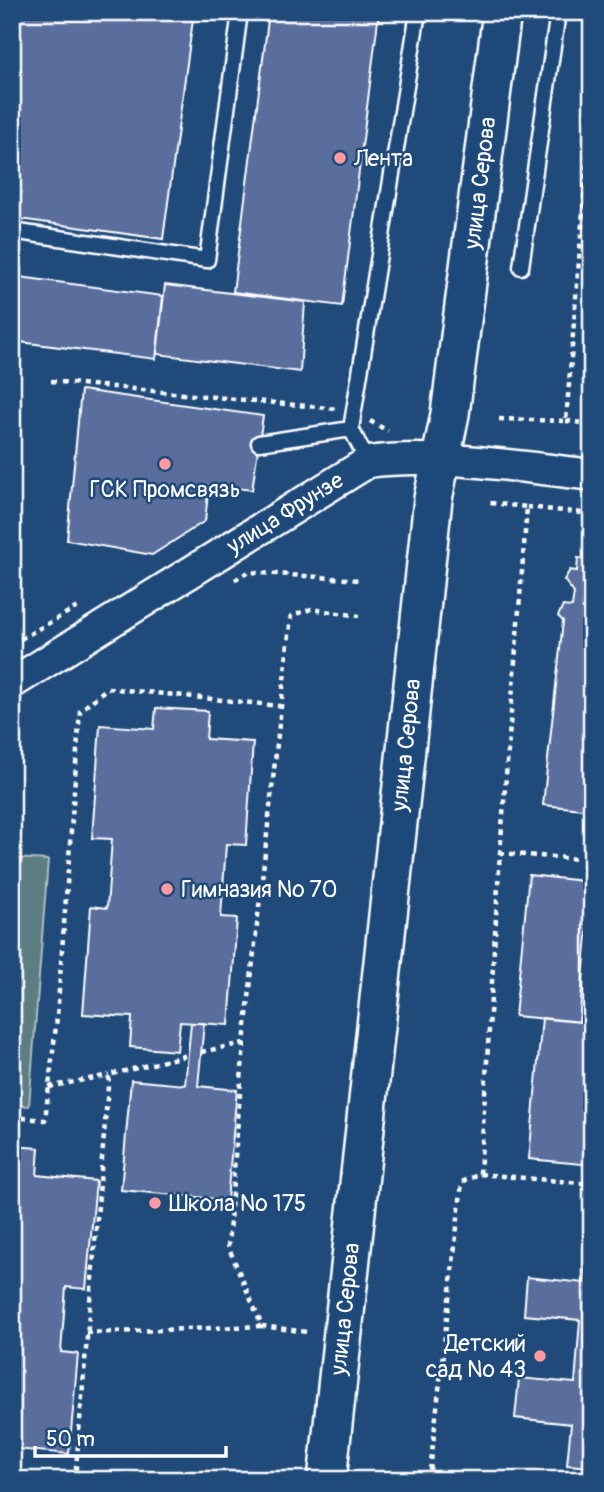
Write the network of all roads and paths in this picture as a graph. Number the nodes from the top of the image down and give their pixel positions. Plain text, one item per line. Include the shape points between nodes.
1 (240, 12) edge
2 (418, 12) edge
3 (502, 12) edge
4 (558, 12) edge
5 (592, 99) edge
6 (12, 232) edge
7 (521, 267) dead end
8 (51, 381) dead end
9 (353, 411) junction
10 (499, 419) dead end
11 (566, 421) junction
12 (592, 424) edge
13 (351, 429) junction
14 (388, 431) dead end
15 (259, 443) dead end
16 (368, 462) junction
17 (440, 462) junction
18 (592, 475) edge
19 (489, 503) dead end
20 (527, 507) junction
21 (592, 514) edge
22 (361, 580) dead end
23 (225, 586) dead end
24 (359, 616) dead end
25 (12, 683) edge
26 (281, 706) junction
27 (500, 853) junction
28 (592, 860) edge
29 (244, 1043) junction
30 (201, 1052) dead end
31 (188, 1055) dead end
32 (109, 1075) junction
33 (49, 1087) junction
34 (12, 1117) edge
35 (480, 1174) junction
36 (592, 1184) edge
37 (262, 1326) junction
38 (307, 1332) dead end
39 (86, 1333) junction
40 (75, 1480) edge
41 (327, 1480) edge
42 (429, 1480) edge

1 - 6 lane via 207,260
2 - 9 lane
3 - 17 street, улица Серова
4 - 7 lane
5 - 11 path
8 - 9 path
9 - 13 lane
9 - 14 path
10 - 11 path
11 - 12 path
13 - 15 lane
13 - 16 lane
16 - 17 street, улица Фрунзе
16 - 25 street, улица Фрунзе
17 - 18 street, улица Фрунзе
17 - 41 street, улица Серова
19 - 20 path
20 - 21 path
20 - 27 path
22 - 23 path via 248,572
24 - 26 path via 311,609 290,616
26 - 29 path
26 - 33 path via 107,688 80,711
27 - 28 path
27 - 35 path
29 - 30 path
29 - 37 path via 228,1245
31 - 32 path
32 - 33 path
32 - 39 path
33 - 34 path via 45,1120
35 - 36 path
35 - 42 path via 462,1182
37 - 38 path
37 - 39 path
39 - 40 path

